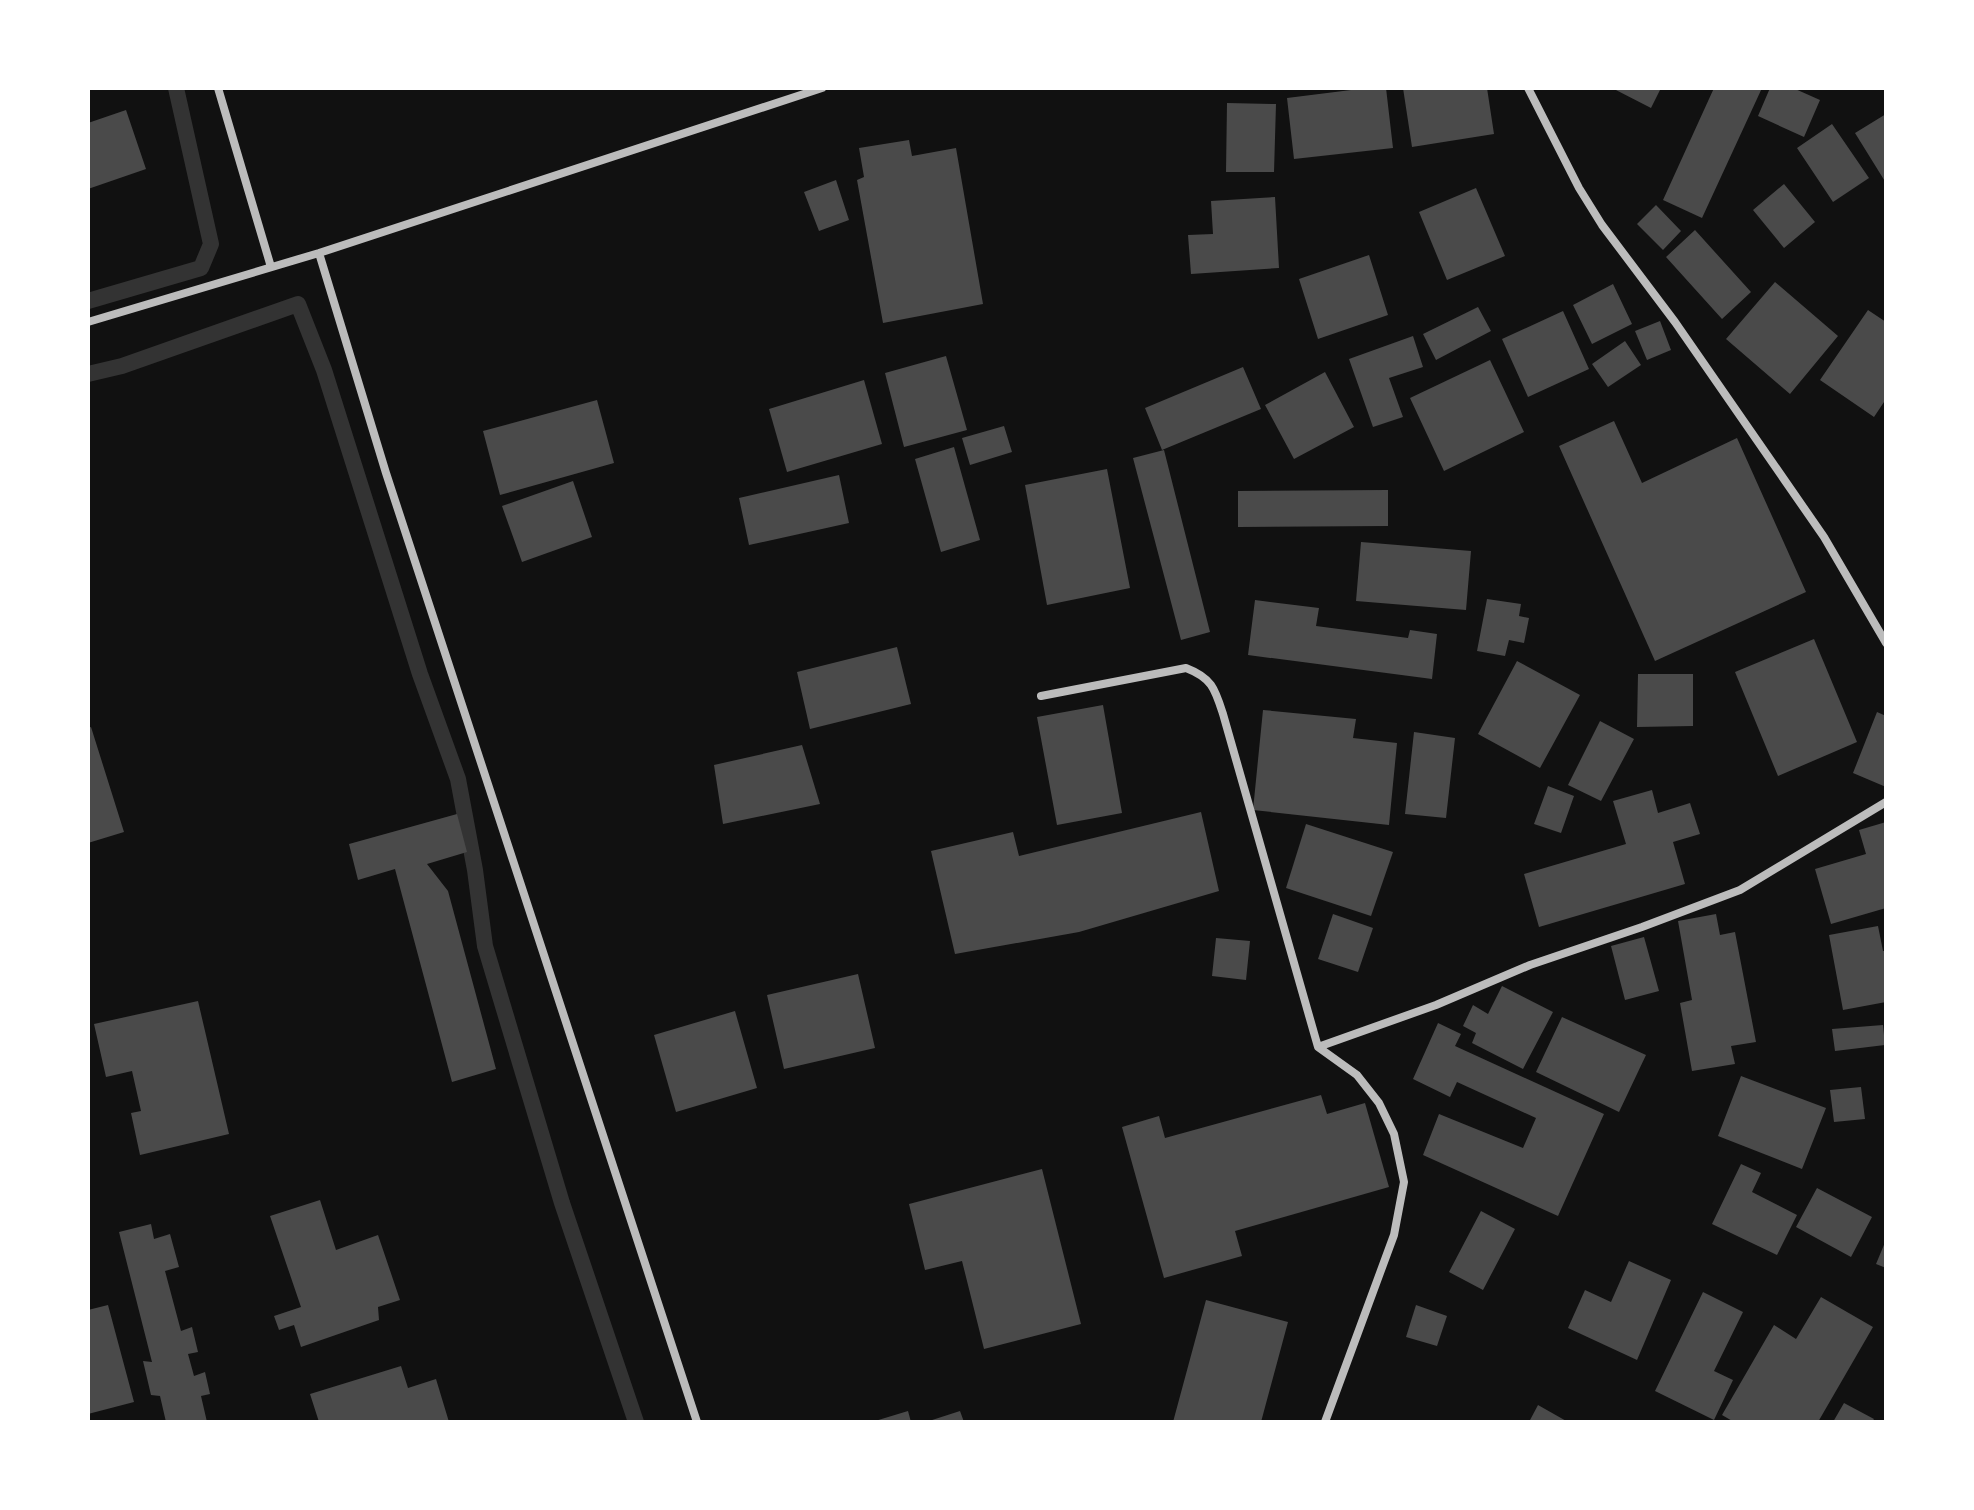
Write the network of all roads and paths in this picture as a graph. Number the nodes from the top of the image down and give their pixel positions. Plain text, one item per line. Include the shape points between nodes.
1 (218, 88) edge
2 (821, 88) edge
3 (1528, 88) edge
4 (319, 253) junction
5 (271, 267) junction
6 (88, 322) edge
7 (1886, 643) edge
8 (1041, 696) dead end
9 (1886, 802) edge
10 (1318, 1047) junction
11 (697, 1422) edge
12 (1325, 1422) edge

1 - 5 street
2 - 4 street
3 - 7 street via 1602,225 1824,537
4 - 5 street
4 - 11 street
5 - 6 street
8 - 10 street via 1186,668 1204,675 1216,690
9 - 10 street via 1740,890
10 - 12 street via 1357,1075 1379,1103 1394,1134 1404,1182 1394,1235

